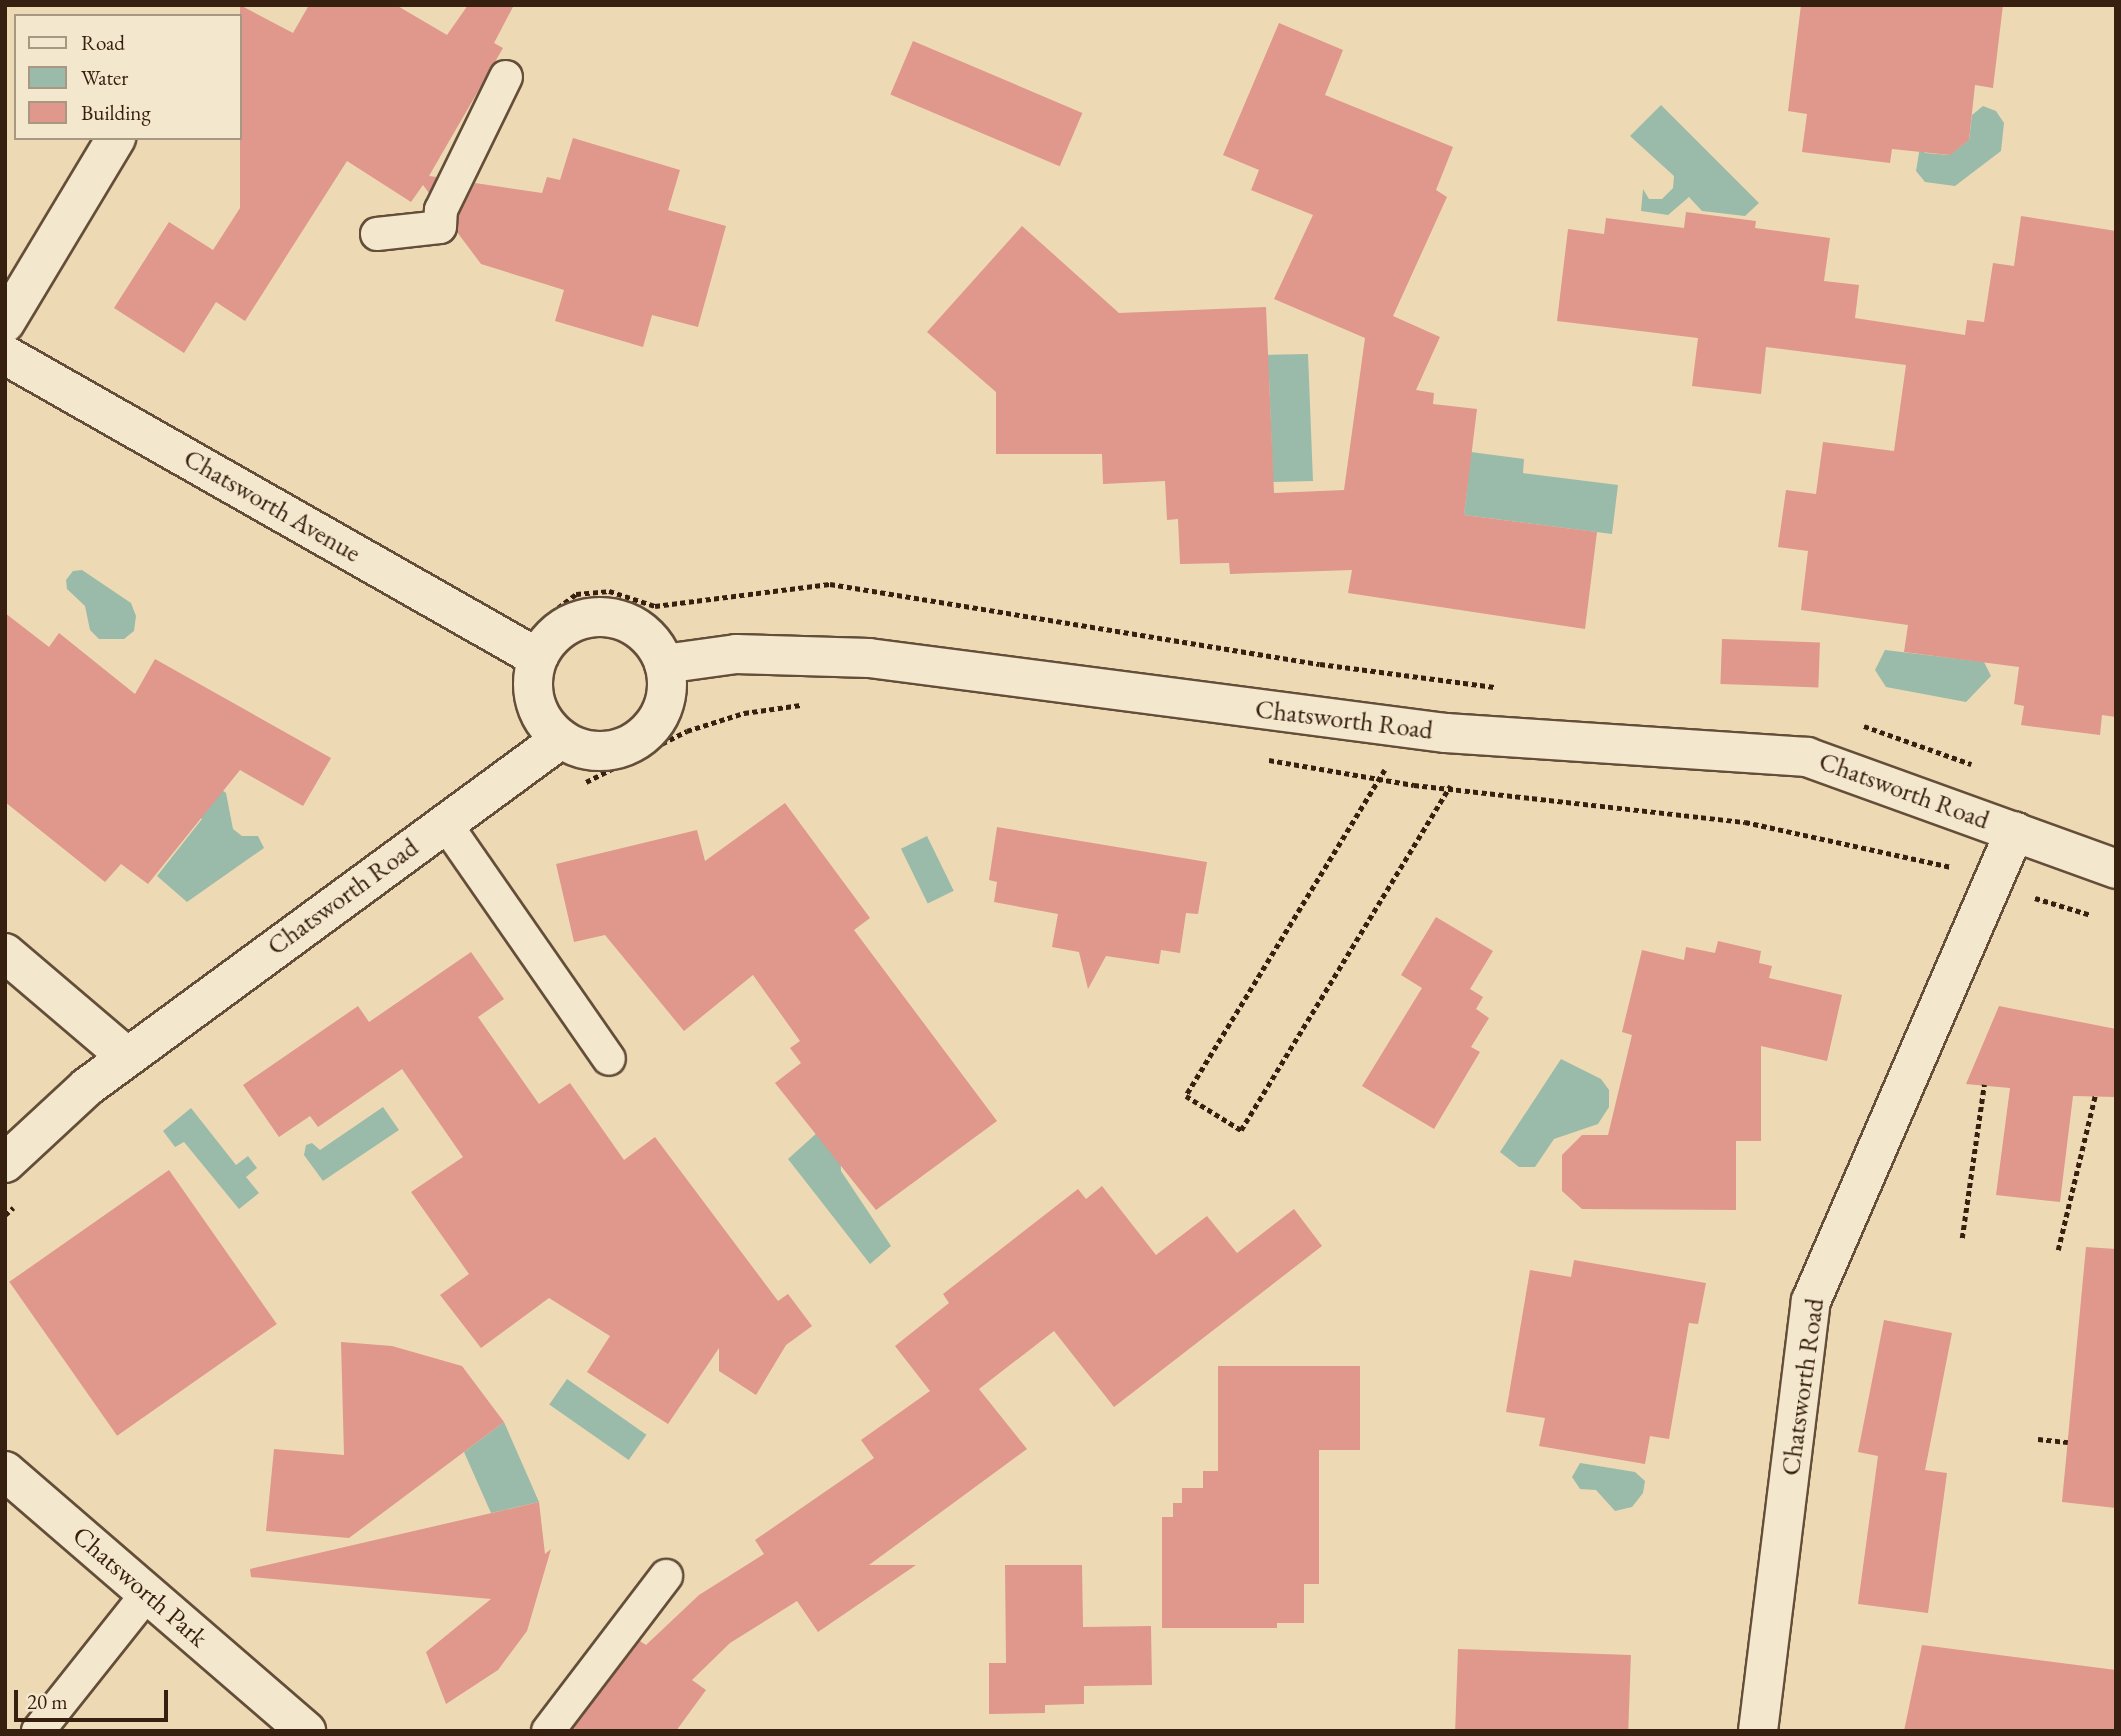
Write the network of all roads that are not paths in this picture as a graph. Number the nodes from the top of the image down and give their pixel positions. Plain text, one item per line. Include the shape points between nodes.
1 (506, 77) dead end
2 (115, 140) edge
3 (377, 234) dead end
4 (5, 323) edge
5 (5, 355) edge
6 (538, 658) junction
7 (664, 664) junction
8 (561, 739) junction
9 (445, 823) junction
10 (2015, 831) junction
11 (2116, 869) edge
12 (5, 953) edge
13 (127, 1057) junction
14 (609, 1059) dead end
15 (5, 1163) edge
16 (5, 1471) edge
17 (666, 1576) dead end
18 (147, 1594) junction
19 (38, 1731) edge
20 (306, 1731) edge
21 (548, 1731) edge
22 (1758, 1731) edge

1 - 3 lane via 441,210 440,226
2 - 4 street
5 - 6 street, Chatsworth Avenue
6 - 7 street via 565,626 595,617 637,628
6 - 8 street via 532,685 535,704
7 - 8 street via 667,688 661,711 651,728 636,739 601,752
7 - 10 street, Chatsworth Road via 736,654 869,658 1406,728 1807,757
8 - 9 street, Chatsworth Road
9 - 13 street, Chatsworth Road
9 - 14 lane
10 - 11 street, Chatsworth Road
10 - 22 street, Chatsworth Road via 1811,1301
12 - 13 street
13 - 15 street, Chatsworth Road via 87,1087
16 - 18 street, Chatsworth Park
17 - 21 lane
18 - 19 lane
18 - 20 street, Chatsworth Park

